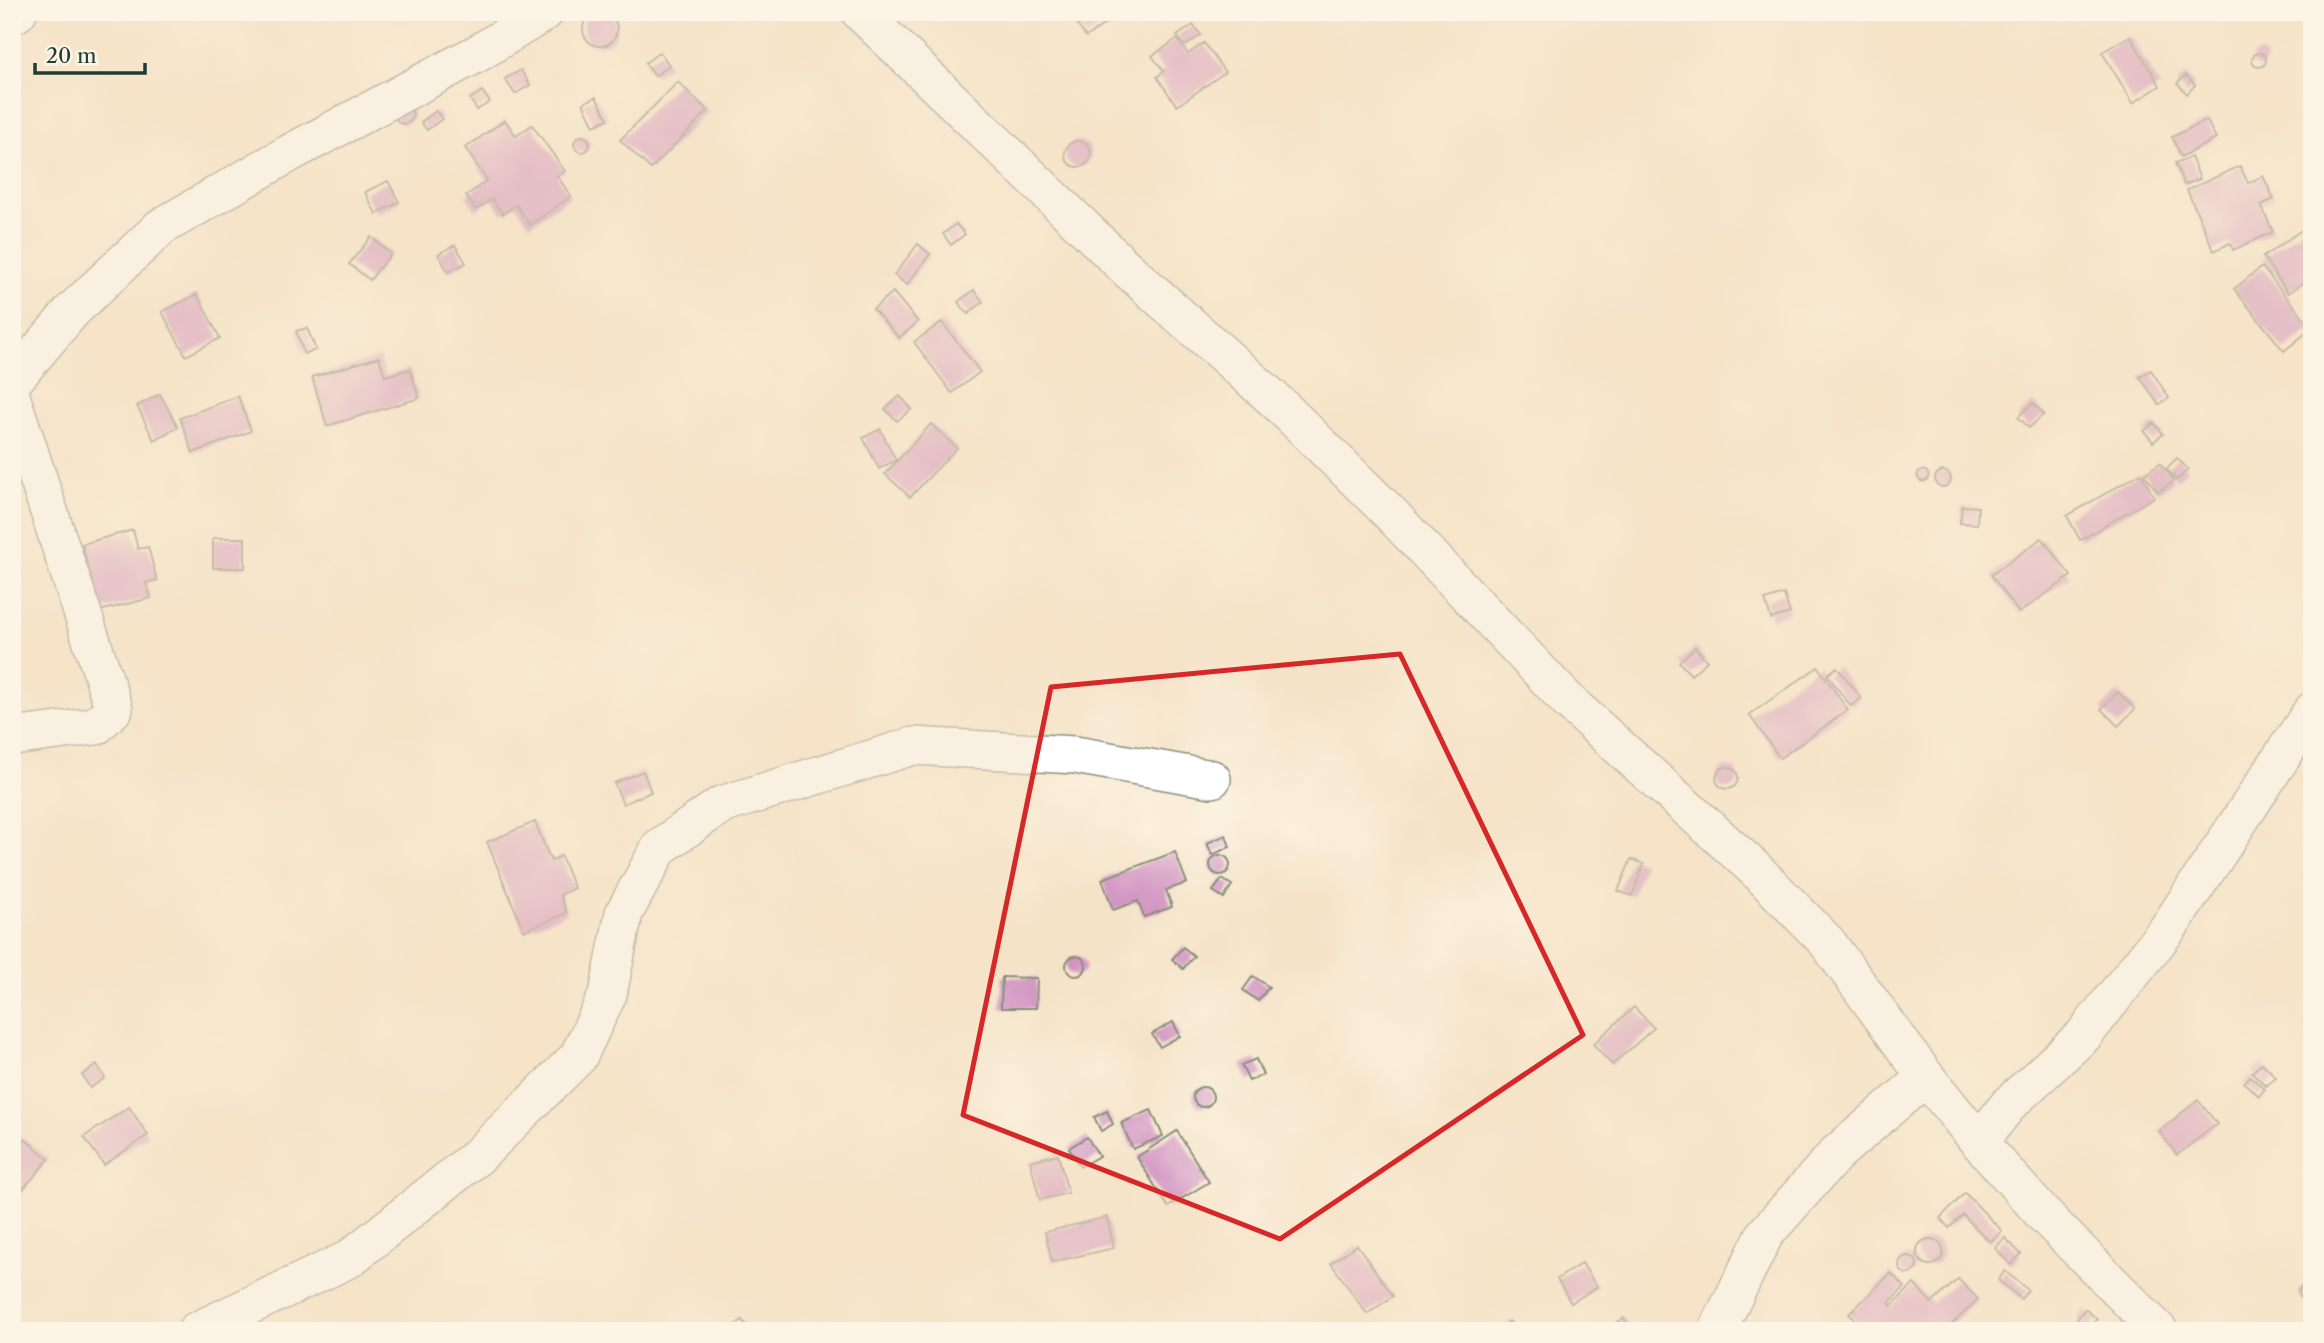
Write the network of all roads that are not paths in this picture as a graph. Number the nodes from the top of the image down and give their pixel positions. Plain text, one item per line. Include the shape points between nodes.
1 (18, 12) edge
2 (545, 12) edge
3 (860, 12) edge
4 (12, 16) edge
5 (12, 382) edge
6 (12, 399) edge
7 (2312, 711) edge
8 (12, 737) edge
9 (1212, 779) dead end
10 (1926, 1077) junction
11 (1979, 1142) junction
12 (196, 1331) edge
13 (1717, 1331) edge
14 (2158, 1331) edge

1 - 4 street
2 - 5 street via 161,227 72,311
3 - 10 street via 1127,270 1278,403 1391,513 1569,702 1755,869 1827,942
6 - 8 street via 114,709 96,726
7 - 11 street via 2169,927 2084,1035 2010,1103
9 - 12 street via 1075,755 913,746 721,805 660,847 624,913 608,995 578,1057 478,1156 349,1259
10 - 11 street
10 - 13 street via 1837,1153 1765,1234
11 - 14 street

